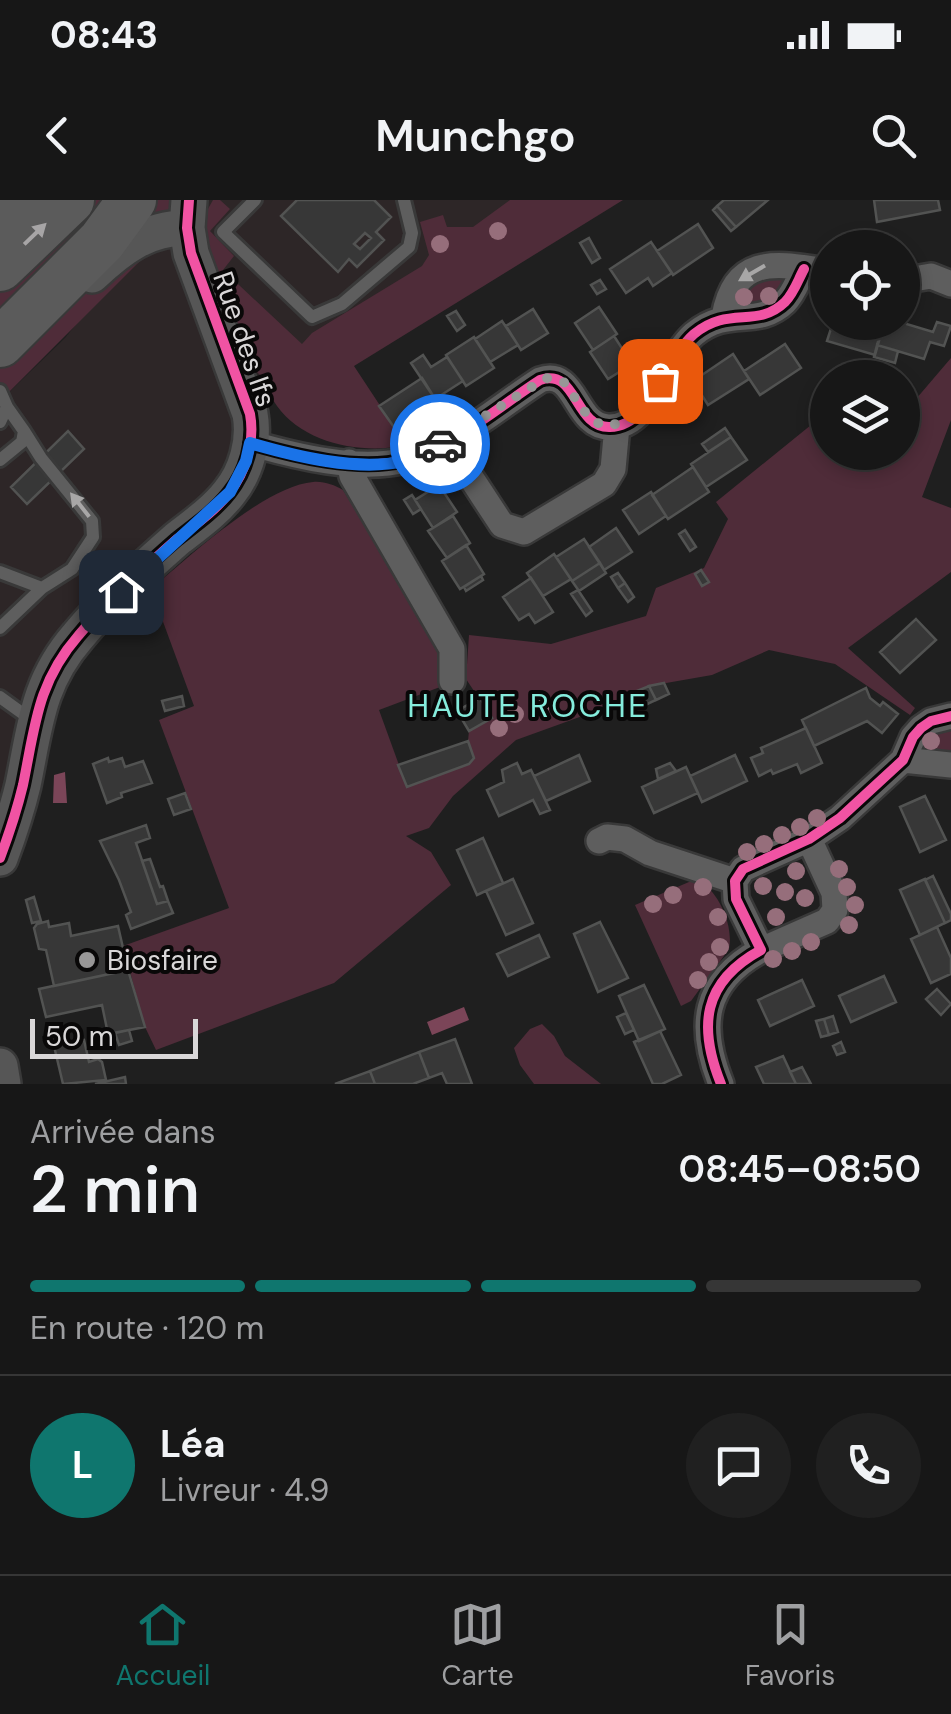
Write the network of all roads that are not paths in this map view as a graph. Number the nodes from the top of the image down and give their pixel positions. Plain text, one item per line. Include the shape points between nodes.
1 (20, 200) edge
2 (70, 200) edge
3 (132, 200) edge
4 (255, 200) edge
5 (404, 200) edge
6 (188, 214) edge
7 (0, 219) edge
8 (0, 267) edge
9 (810, 269) edge
10 (810, 276) edge
11 (920, 278) edge
12 (951, 284) edge
13 (724, 317) junction
14 (0, 343) edge
15 (0, 362) edge
16 (0, 391) edge
17 (6, 407) junction
18 (0, 422) edge
19 (616, 426) junction
20 (24, 430) junction
21 (447, 441) junction
22 (250, 443) junction
23 (0, 460) edge
24 (348, 462) junction
25 (0, 572) edge
26 (42, 588) junction
27 (0, 628) edge
28 (452, 680) dead end
29 (0, 697) edge
30 (951, 716) edge
31 (34, 717) junction
32 (904, 760) junction
33 (951, 765) edge
34 (809, 839) junction
35 (599, 841) dead end
36 (0, 858) edge
37 (735, 881) junction
38 (761, 950) junction
39 (0, 1066) edge
40 (3, 1084) edge
41 (722, 1084) edge

1 - 7 highway
8 -> 2 highway
3 - 14 highway via 102,242
4 - 5 lane via 223,232 312,317 342,304 409,247
6 - 15 street via 124,247
6 - 22 street, Rue des Ifs via 192,253 250,414
9 -> 13 street via 779,264 752,270 735,284
10 - 13 street via 774,310
11 - 12 street
13 - 19 street via 694,335 642,412
16 - 17 lane
17 - 18 lane
17 - 20 lane
19 - 21 street via 590,419 563,381 551,377
19 - 21 street via 613,469 604,484 524,532 502,525
20 - 23 lane via 22,442
26 -> 20 lane via 72,570 93,537 92,520
21 - 24 street via 405,460
22 - 24 street
22 - 31 street, Rue des Ifs via 230,492 71,644
24 - 28 street via 452,649
25 - 26 lane
26 - 27 lane
29 - 31 lane
30 - 32 street via 921,728
31 - 36 street, Rue des Ifs via 22,789
32 - 33 street
32 - 34 street
34 - 37 street via 749,864
34 - 38 street via 834,893 834,910 826,921
35 - 37 street via 626,839
37 - 38 street via 736,899
38 - 41 street via 731,971 712,1002 708,1046
39 - 40 street

